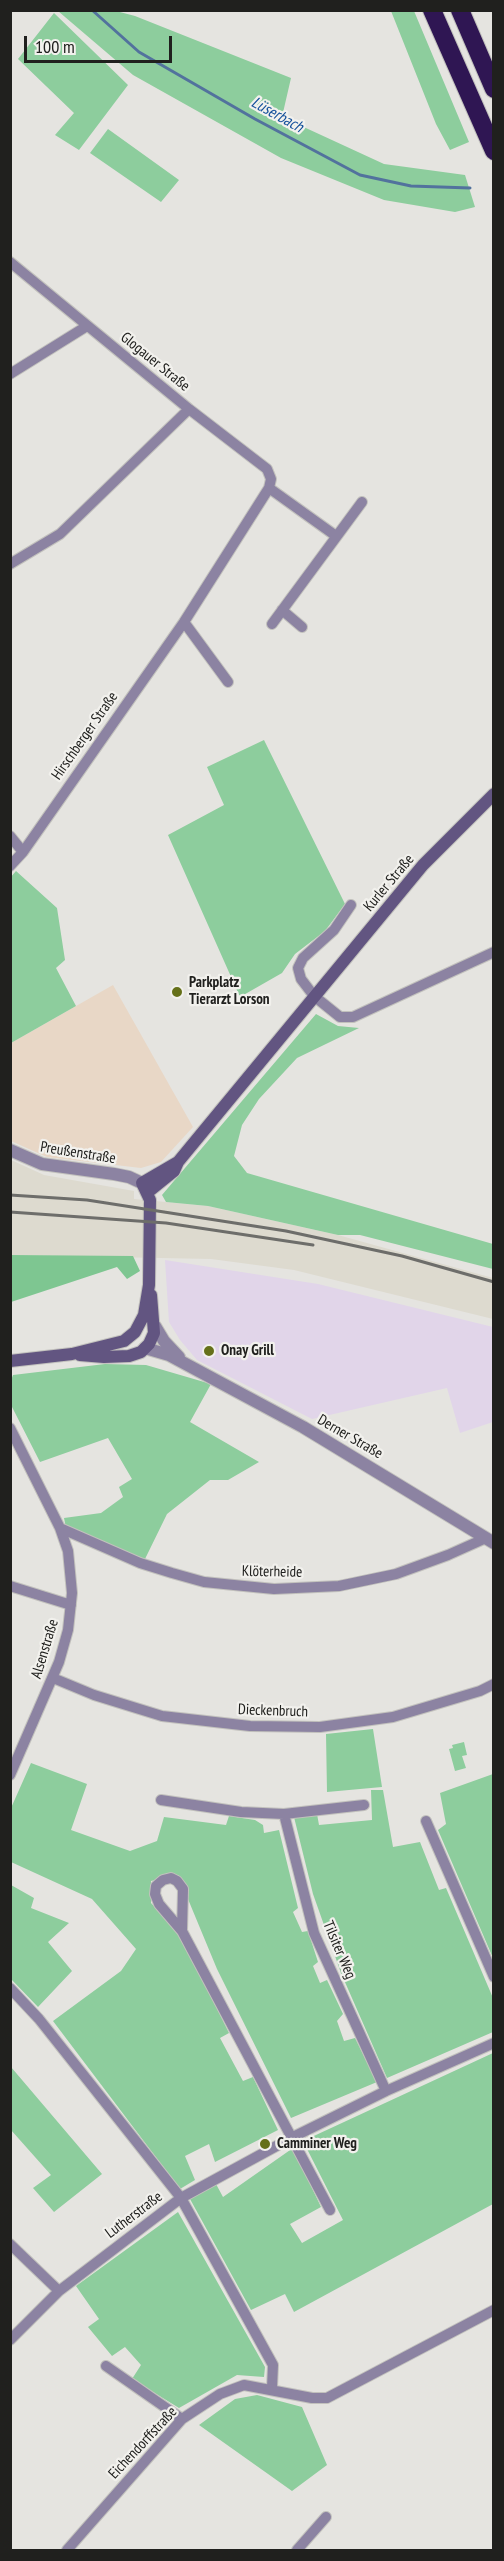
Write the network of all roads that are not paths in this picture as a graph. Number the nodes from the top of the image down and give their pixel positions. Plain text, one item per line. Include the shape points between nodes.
1 (432, 10) edge
2 (460, 10) edge
3 (494, 89) edge
4 (494, 151) edge
5 (10, 262) edge
6 (87, 326) junction
7 (10, 374) edge
8 (189, 410) junction
9 (269, 488) junction
10 (362, 502) dead end
11 (336, 536) junction
12 (10, 564) edge
13 (282, 610) junction
14 (184, 622) junction
15 (272, 624) dead end
16 (302, 627) dead end
17 (228, 682) dead end
18 (494, 794) edge
19 (10, 836) edge
20 (23, 852) junction
21 (10, 866) edge
22 (351, 905) dead end
23 (494, 952) edge
24 (314, 996) junction
25 (10, 1150) edge
26 (145, 1188) junction
27 (149, 1285) junction
28 (144, 1315) junction
29 (155, 1326) junction
30 (116, 1343) junction
31 (144, 1353) junction
32 (72, 1354) junction
33 (10, 1361) edge
34 (186, 1365) junction
35 (10, 1428) edge
36 (60, 1528) junction
37 (490, 1540) edge
38 (10, 1586) edge
39 (71, 1605) junction
40 (53, 1678) junction
41 (494, 1684) edge
42 (10, 1775) edge
43 (160, 1800) dead end
44 (364, 1806) dead end
45 (284, 1814) junction
46 (426, 1821) dead end
47 (182, 1931) dead end
48 (494, 1977) edge
49 (10, 1988) edge
50 (494, 2043) edge
51 (386, 2091) junction
52 (293, 2137) junction
53 (181, 2198) junction
54 (330, 2210) dead end
55 (10, 2244) edge
56 (59, 2291) junction
57 (494, 2310) edge
58 (10, 2340) edge
59 (105, 2366) dead end
60 (272, 2388) junction
61 (182, 2419) junction
62 (326, 2517) dead end
63 (67, 2550) edge
64 (297, 2550) edge

1 - 4 highway
2 - 3 highway
5 - 6 street, Glogauer Straße
6 - 7 street
6 - 8 street, Glogauer Straße
8 - 9 street, Glogauer Straße via 267,469
8 - 12 street via 60,534
9 - 11 street
9 - 14 street, Hirschberger Straße
10 - 11 street
11 - 13 street
13 - 15 street
13 - 16 street
14 - 17 street
14 - 20 street, Hirschberger Straße
18 - 24 main road, Kurler Straße via 423,866
19 - 20 street
20 - 21 street, Hirschberger Straße
22 - 24 street via 334,930 299,964 300,979
23 - 24 street via 353,1017 340,1017
24 - 26 main road, Kurler Straße via 174,1171
25 - 26 street, Preußenstraße via 42,1164 129,1177
26 - 27 main road via 150,1221
27 - 28 main road
27 - 29 main road
28 - 30 main road via 130,1338
28 - 31 main road
29 - 31 main road via 153,1339
29 - 34 street, Derner Straße
30 - 31 main road
30 - 32 main road
31 - 32 main road via 104,1357
31 - 34 street, Derner Straße via 169,1355
32 - 33 main road
34 - 37 street, Derner Straße via 303,1427
35 - 36 street, Alsenstraße
36 - 37 street, Klöterheide via 172,1573 215,1583 274,1589 339,1586 396,1574
36 - 39 street, Alsenstraße via 70,1566
38 - 39 street
39 - 40 street, Alsenstraße via 67,1636
40 - 41 street, Dieckenbruch via 162,1716 250,1726 320,1727 393,1718
40 - 42 street, Alsenstraße
43 - 45 street
44 - 45 street
45 - 51 street, Tilsiter Weg via 314,1933
46 - 48 street
47 - 52 street
49 - 53 street
50 - 51 street, Lutherstraße
51 - 52 street, Lutherstraße
52 - 53 street, Lutherstraße
52 - 54 street
53 - 56 street, Lutherstraße
53 - 60 street via 273,2365
55 - 56 street
56 - 58 street, Lutherstraße
57 - 60 street, Eichendorffstraße via 327,2398
59 - 61 street
60 - 61 street, Eichendorffstraße via 232,2388
61 - 63 street, Eichendorffstraße
62 - 64 street

